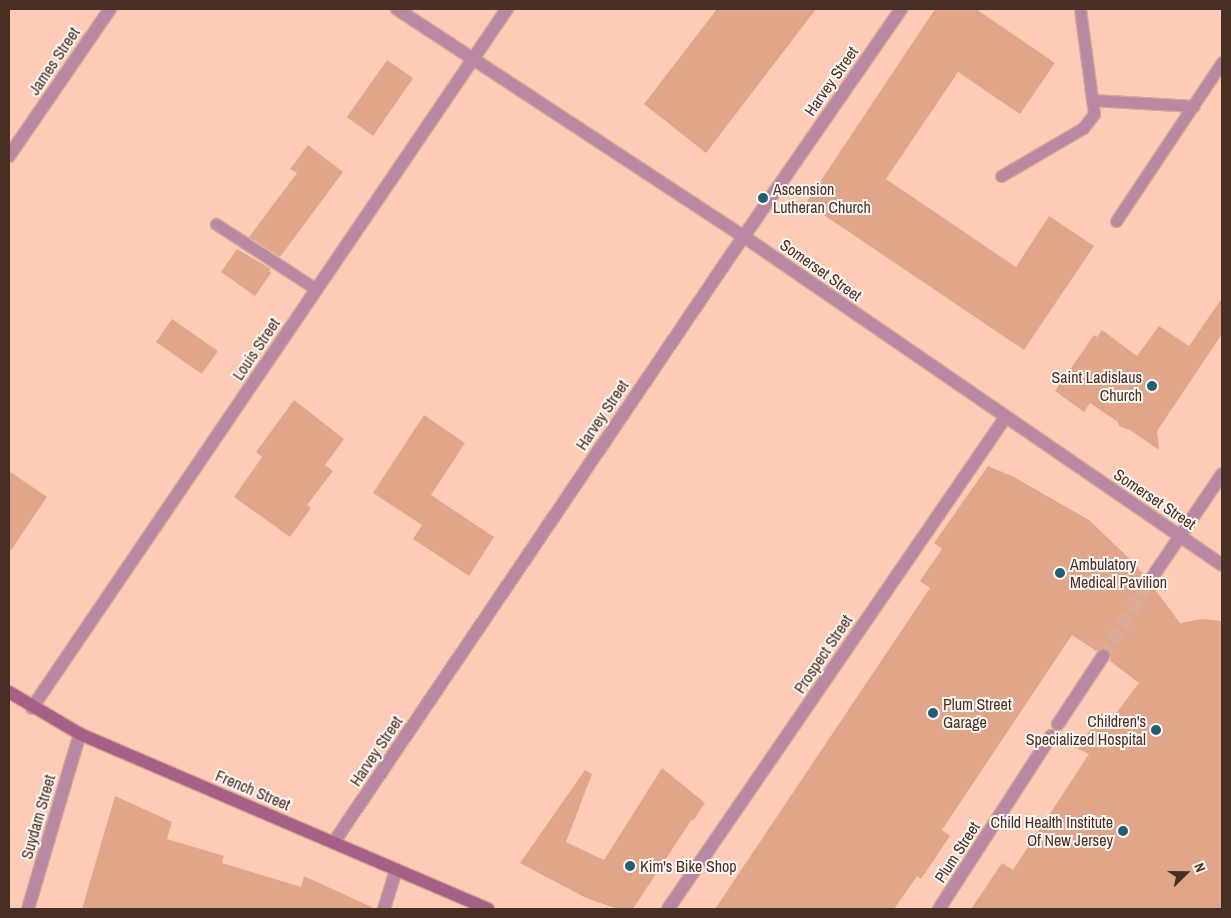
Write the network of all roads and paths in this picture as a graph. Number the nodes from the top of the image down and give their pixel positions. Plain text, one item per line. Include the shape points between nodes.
1 (110, 9) edge
2 (397, 9) edge
3 (507, 9) edge
4 (901, 9) edge
5 (1080, 9) edge
6 (472, 60) junction
7 (1222, 62) edge
8 (1092, 100) junction
9 (1194, 106) junction
10 (9, 156) edge
11 (1000, 176) dead end
12 (1116, 221) dead end
13 (216, 224) dead end
14 (743, 236) junction
15 (316, 289) junction
16 (1005, 418) junction
17 (1222, 474) edge
18 (1180, 536) junction
19 (1222, 565) edge
20 (1149, 582) tunnel mouth
21 (1103, 656) tunnel mouth
22 (9, 692) edge
23 (32, 708) junction
24 (1058, 724) dead end
25 (80, 734) junction
26 (1051, 736) dead end
27 (334, 842) junction
28 (396, 870) junction
29 (28, 909) edge
30 (384, 909) edge
31 (488, 909) edge
32 (668, 909) edge
33 (939, 909) edge

1 - 10 street, James Street
2 - 6 street, Somerset Street
3 - 6 street, Louis Street
4 - 14 street, Harvey Street
5 - 8 lane
6 - 14 street, Somerset Street
6 - 15 street, Louis Street
7 - 9 lane
8 - 9 lane
8 - 11 lane via 1094,114 1083,128
9 - 12 lane
13 - 15 lane
14 - 16 street, Somerset Street
14 - 27 street, Harvey Street
15 - 23 street, Louis Street
16 - 18 street, Somerset Street
16 - 32 street, Prospect Street
17 - 18 street
18 - 19 street, Somerset Street
18 - 20 street
21 - 24 street
22 - 23 main road, French Street
23 - 25 main road, French Street
25 - 27 main road, French Street
25 - 29 street, Suydam Street
26 - 33 street, Plum Street
27 - 28 main road, French Street
28 - 30 street
28 - 31 main road, French Street

